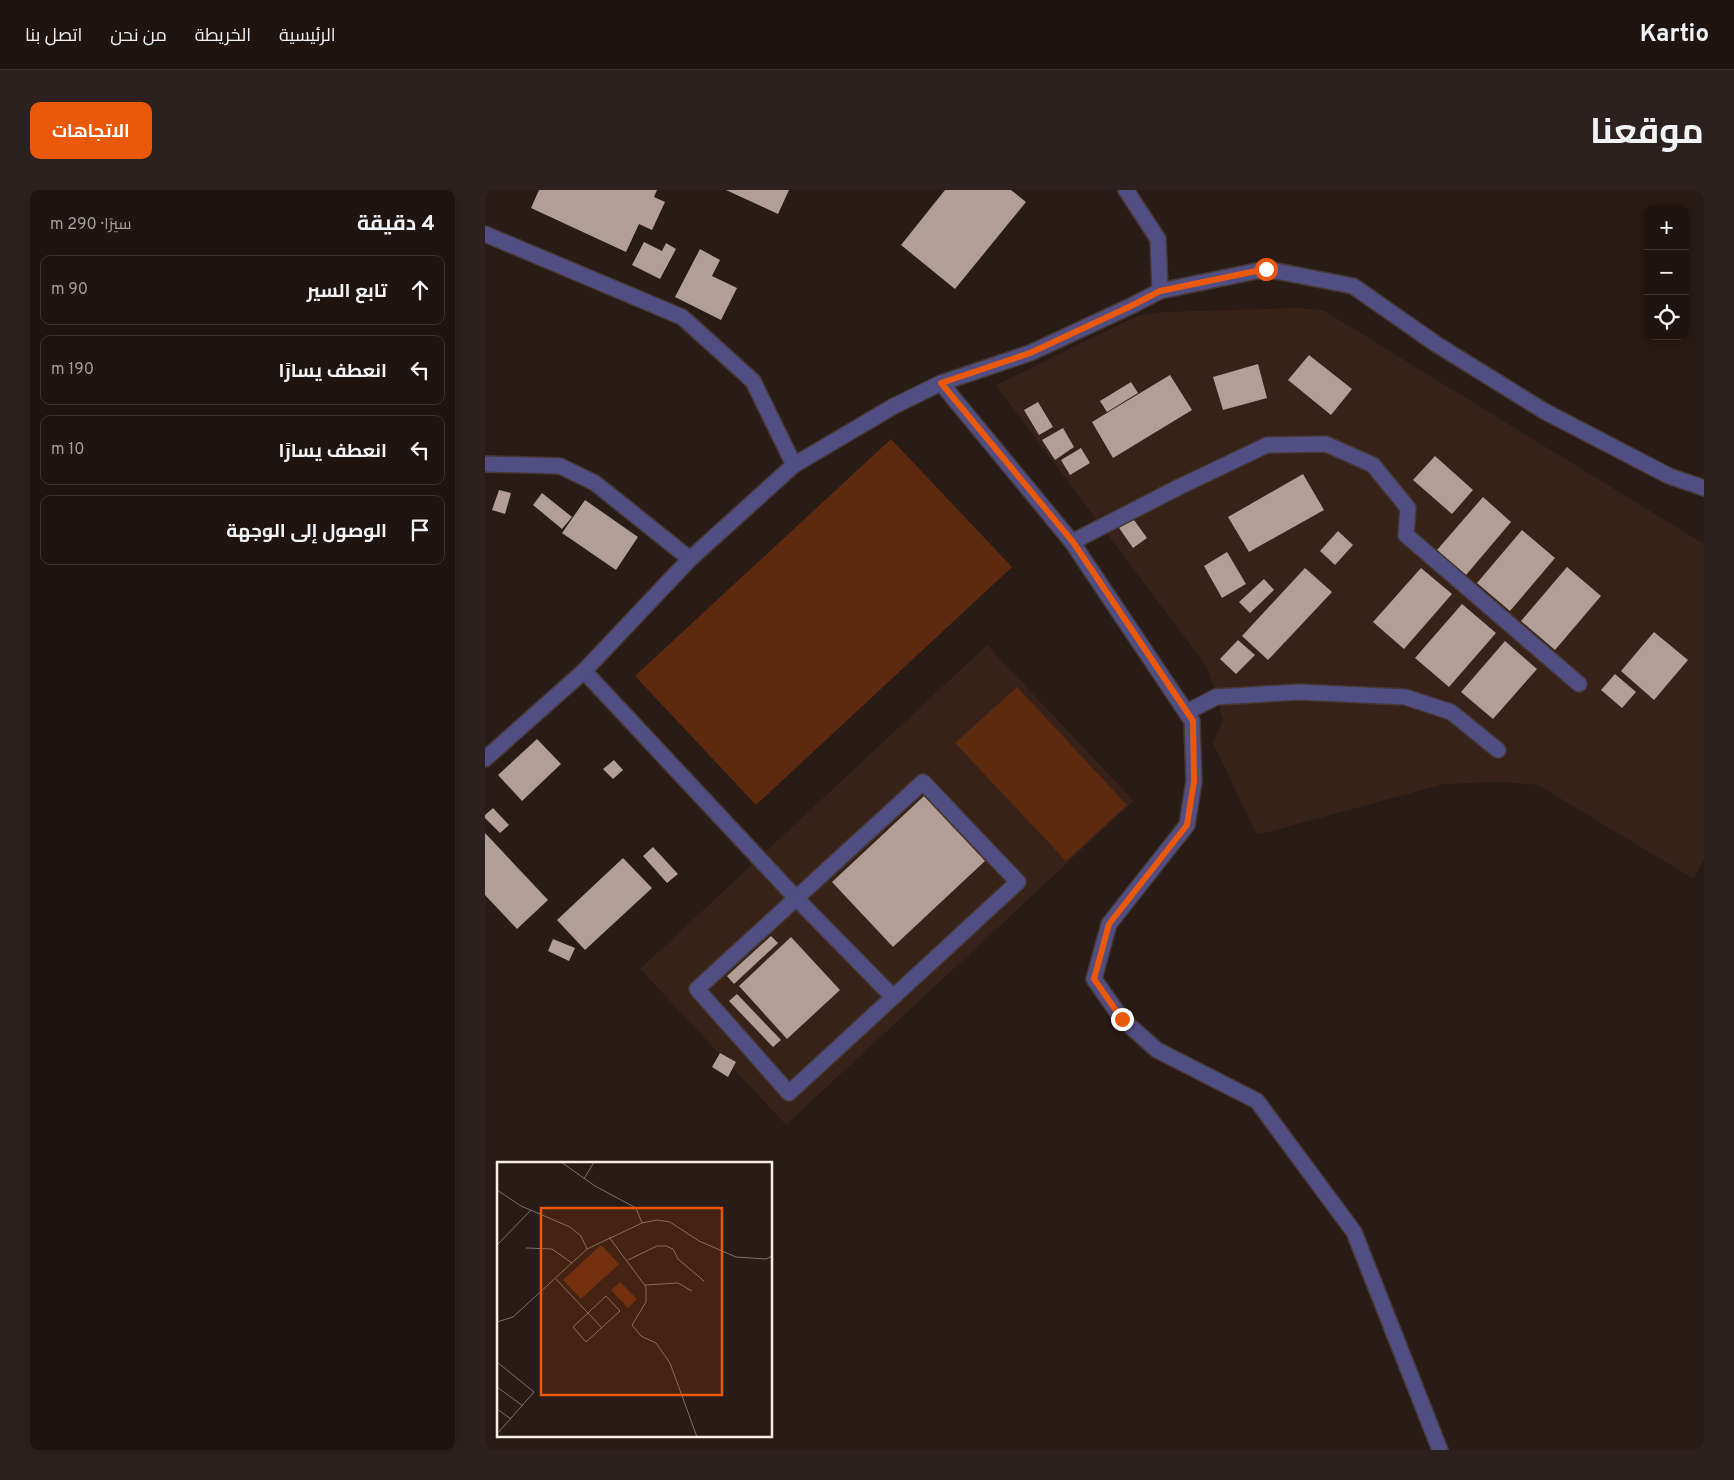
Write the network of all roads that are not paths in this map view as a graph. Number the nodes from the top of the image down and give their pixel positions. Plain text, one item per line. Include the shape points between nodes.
1 (1126, 190) edge
2 (485, 234) edge
3 (1160, 291) junction
4 (941, 383) junction
5 (485, 464) edge
6 (794, 465) junction
7 (1704, 488) edge
8 (1073, 542) junction
9 (690, 559) junction
10 (584, 671) junction
11 (1579, 684) dead end
12 (1187, 712) junction
13 (1498, 750) dead end
14 (485, 759) edge
15 (796, 898) junction
16 (893, 996) junction
17 (1440, 1450) edge

1 - 3 street via 1158,239
2 - 6 street via 682,317 753,381
3 - 4 street via 1030,353
3 - 7 street via 1266,269 1353,286 1437,344 1544,411 1669,476
4 - 6 street via 894,406
4 - 8 street
5 - 9 street via 560,466 595,483
6 - 9 street
8 - 11 street via 1267,445 1326,444 1373,464 1408,508 1406,535
8 - 12 street
9 - 10 street
10 - 14 street
10 - 15 street
12 - 13 street via 1216,697 1299,692 1405,698 1451,712
12 - 17 street via 1193,721 1194,781 1187,825 1109,924 1094,979 1122,1019 1157,1050 1257,1101 1354,1232
15 - 16 street
15 - 16 street via 697,989 789,1094
15 - 16 street via 923,782 1018,882

